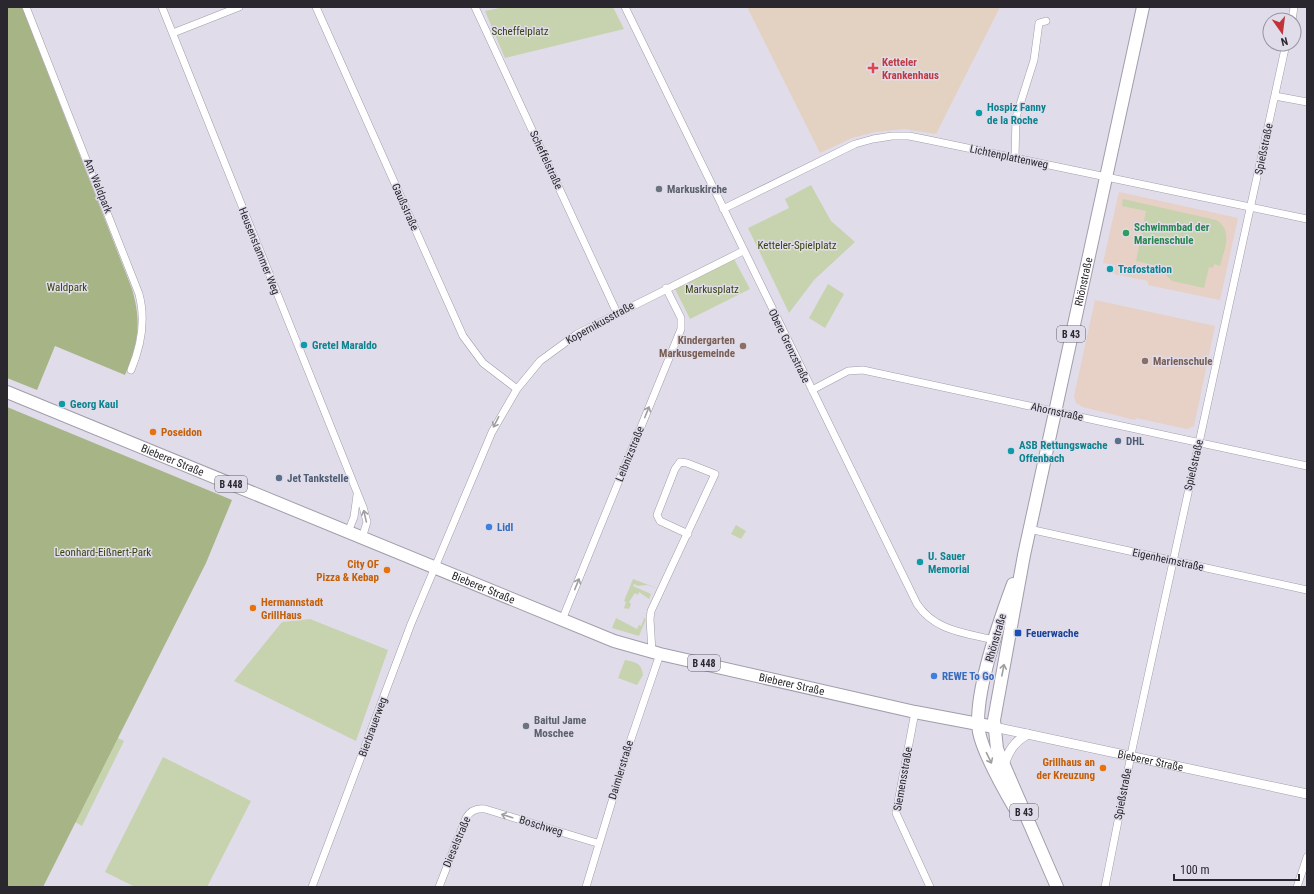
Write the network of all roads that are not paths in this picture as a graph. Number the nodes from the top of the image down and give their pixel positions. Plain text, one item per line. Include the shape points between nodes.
1 (26, 7) edge
2 (162, 7) edge
3 (239, 7) edge
4 (316, 7) edge
5 (475, 7) edge
6 (625, 7) edge
7 (1143, 7) edge
8 (1046, 20) dead end
9 (172, 32) junction
10 (1284, 52) edge
11 (1275, 96) junction
12 (1307, 102) edge
13 (1015, 158) junction
14 (1106, 178) junction
15 (1252, 207) junction
16 (723, 209) junction
17 (1307, 219) edge
18 (743, 251) junction
19 (666, 288) junction
20 (617, 313) junction
21 (131, 370) dead end
22 (517, 389) junction
23 (812, 390) junction
24 (7, 392) edge
25 (1055, 412) junction
26 (1199, 443) junction
27 (1307, 466) edge
28 (357, 494) junction
29 (1029, 529) junction
30 (348, 532) junction
31 (688, 534) junction
32 (362, 538) junction
33 (1024, 555) junction
34 (1173, 561) junction
35 (436, 568) junction
36 (1307, 590) edge
37 (562, 620) junction
38 (994, 640) junction
39 (656, 653) junction
40 (915, 712) junction
41 (978, 723) junction
42 (994, 726) junction
43 (1028, 734) junction
44 (1131, 756) junction
45 (1004, 766) junction
46 (1307, 794) edge
47 (485, 809) joint
48 (597, 843) junction
49 (1307, 857) edge
50 (1043, 858) junction
51 (312, 887) edge
52 (439, 887) edge
53 (586, 887) edge
54 (930, 887) edge
55 (1057, 887) edge
56 (1105, 887) edge
57 (1297, 887) edge

1 - 21 street, Am Waldpark via 116,231 141,301 141,335
2 - 9 street, Heusenstammer Weg
3 - 9 street
4 - 22 street, Gaußstraße via 463,336 483,363
5 - 20 street, Scheffelstraße
6 - 16 street, Obere Grenzstraße
7 - 14 main road, Rhönstraße / B 43
8 - 13 street via 1038,23 1034,60 1018,109
9 - 28 street, Heusenstammer Weg
10 - 11 street, Spießstraße
11 - 12 street
11 - 15 street, Spießstraße
13 - 14 street, Lichtenplattenweg
13 - 16 street, Lichtenplattenweg via 909,136 879,138 845,148
14 - 15 street, Lichtenplattenweg
14 - 25 main road, Rhönstraße / B 43
15 - 17 street, Lichtenplattenweg
15 - 26 street, Spießstraße
16 - 18 street, Obere Grenzstraße
18 - 19 street, Kopernikusstraße
18 - 23 street, Obere Grenzstraße
19 - 20 street, Kopernikusstraße
37 -> 19 street, Leibnizstraße via 682,326 680,315
20 - 22 street, Kopernikusstraße via 559,346 535,367
22 -> 35 street, Kopernikusstraße via 498,419
23 - 25 street, Ahornstraße via 848,372 863,370
23 - 38 street, Obere Grenzstraße via 920,609 936,624 945,628
24 - 30 main road, Bieberer Straße / B 448
25 - 26 street, Ahornstraße
25 - 29 main road, Rhönstraße / B 43
26 - 27 street, Ahornstraße
26 - 34 street, Spießstraße
28 - 30 street, Heusenstammer Weg via 354,517
32 -> 28 street, Heusenstammer Weg via 367,522
29 - 33 main road, Rhönstraße / B 43
29 - 34 street, Eigenheimstraße
30 - 32 main road, Bieberer Straße / B 448
31 - 31 street via 715,474 680,462 657,515 660,522
31 - 39 street via 651,611
32 - 35 main road, Bieberer Straße / B 448
33 - 38 main road, Rhönstraße / B 43
42 -> 33 main road, Rhönstraße / B 43 via 995,708
34 - 36 street, Eigenheimstraße
34 - 44 street, Spießstraße
35 - 37 main road, Bieberer Straße / B 448
35 - 51 street, Bierbrauerweg via 411,624
37 - 39 main road, Bieberer Straße / B 448 via 614,641
38 - 41 main road, Rhönstraße / B 43 via 978,710
39 - 40 main road, Bieberer Straße / B 448
39 - 48 street, Daimlerstraße
40 - 41 main road, Bieberer Straße / B 448
40 - 54 street, Siemensstraße via 896,813
41 - 42 main road, B 448
41 -> 50 main road, B 43 via 987,752
42 - 43 street, Bieberer Straße
42 - 45 main road, B 43 via 997,750
43 - 44 street, Bieberer Straße
43 - 45 street via 1011,747
44 - 46 street, Bieberer Straße
44 - 56 street, Spießstraße
45 - 50 main road, B 43
48 -> 47 street, Boschweg
47 - 52 street, Dieselstraße via 468,814
48 - 53 street, Daimlerstraße
49 - 57 street
50 - 55 main road, B 43

